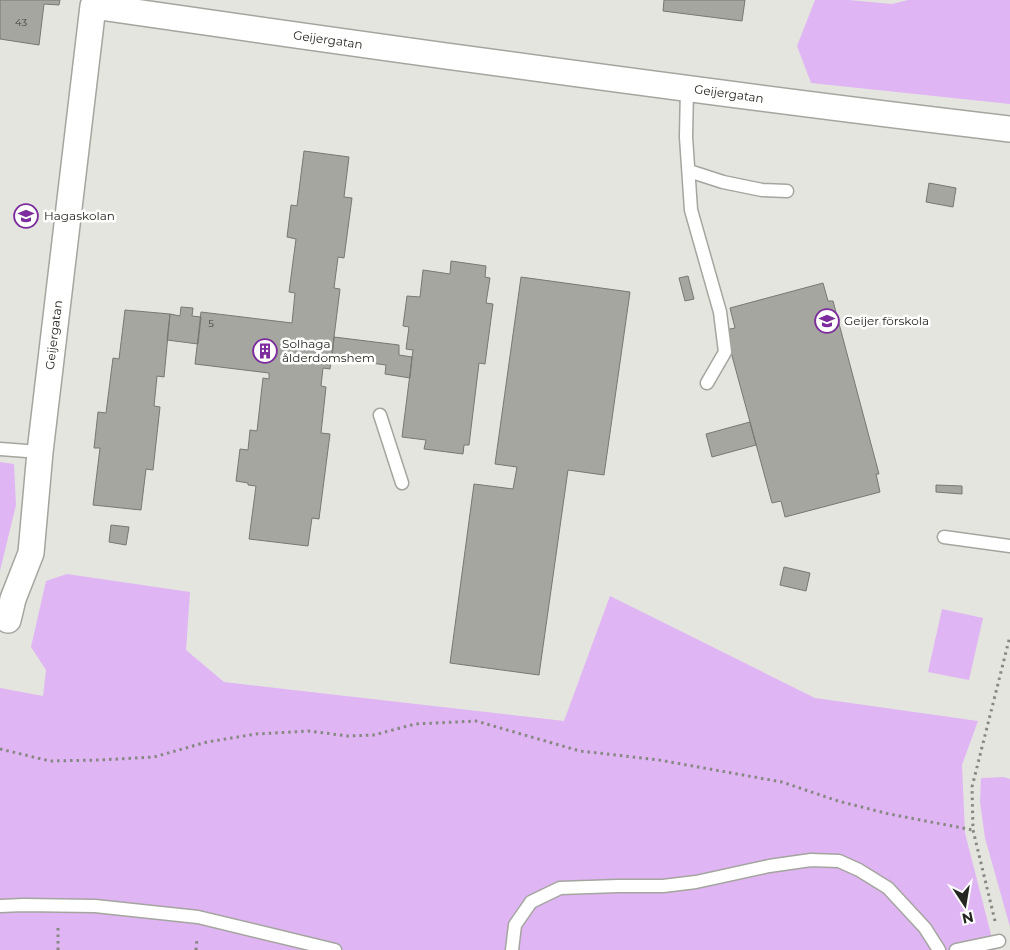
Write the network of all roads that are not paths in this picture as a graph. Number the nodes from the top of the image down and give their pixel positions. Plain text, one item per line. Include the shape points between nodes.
1 (93, 3) edge
2 (686, 88) junction
3 (1010, 129) edge
4 (689, 171) junction
5 (786, 192) dead end
6 (708, 384) dead end
7 (380, 415) dead end
8 (0, 449) edge
9 (40, 452) junction
10 (402, 483) dead end
11 (944, 537) dead end
12 (1010, 546) edge
13 (8, 620) dead end
14 (0, 906) edge
15 (999, 942) road end
16 (335, 950) edge
17 (512, 950) edge
18 (940, 950) edge
19 (956, 950) edge

1 - 2 street, Geijergatan via 456,58
1 - 9 street, Geijergatan
2 - 3 street, Geijergatan
2 - 4 lane
4 - 5 lane via 723,182
4 - 6 lane via 691,210 720,312 725,352
7 - 10 lane
8 - 9 lane
9 - 13 street, Geijergatan via 30,553
11 - 12 lane
14 - 16 lane via 95,906 198,918
15 - 19 lane
17 - 18 lane via 515,925 531,902 560,888 663,886 811,860 839,861 888,888 925,928

